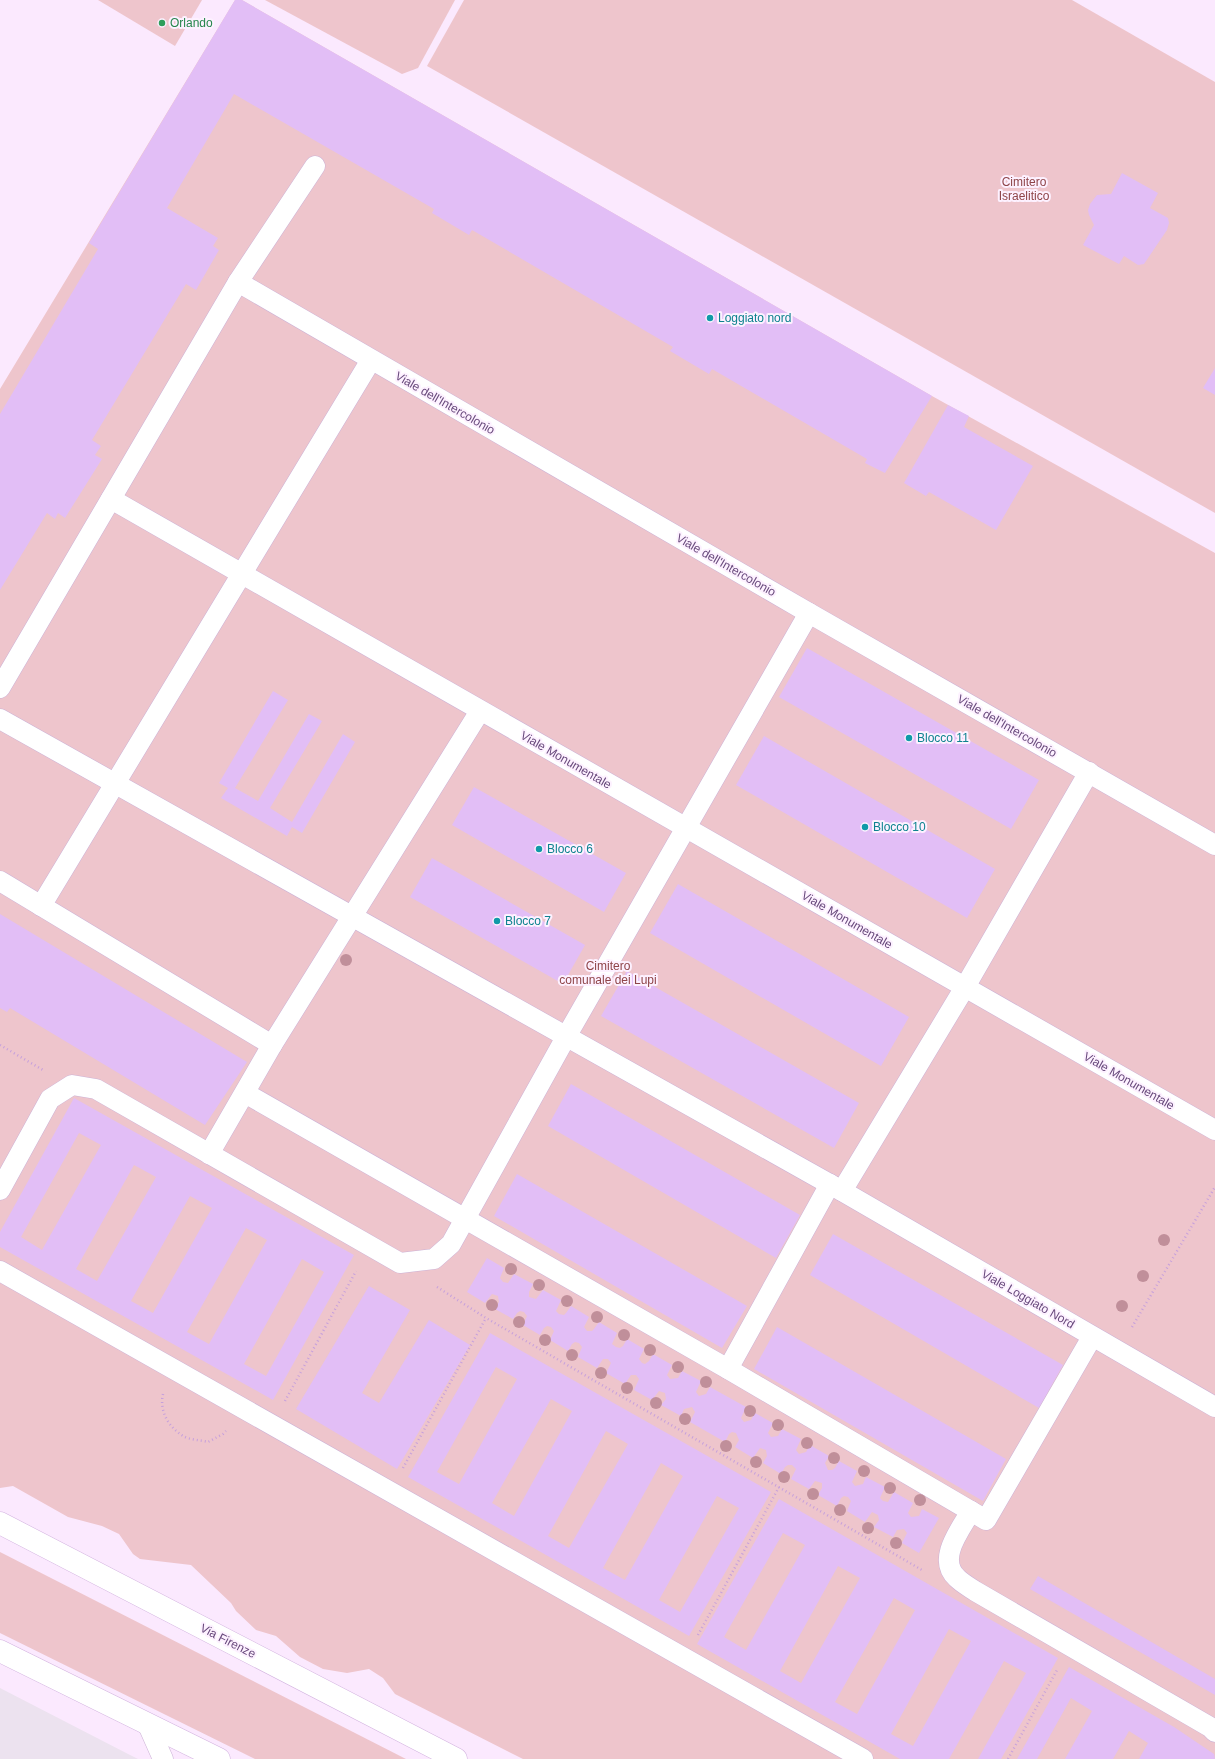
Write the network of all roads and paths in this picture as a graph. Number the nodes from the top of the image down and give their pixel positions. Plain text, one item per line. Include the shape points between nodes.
1 (315, 166) dead end
2 (238, 282) junction
3 (371, 360) junction
4 (110, 499) junction
5 (242, 574) junction
6 (809, 613) junction
7 (0, 688) edge
8 (480, 711) junction
9 (0, 719) edge
10 (1089, 772) junction
11 (116, 783) junction
12 (686, 828) junction
13 (1215, 845) edge
14 (0, 881) edge
15 (41, 906) junction
16 (352, 916) junction
17 (965, 987) junction
18 (566, 1037) junction
19 (272, 1045) junction
20 (0, 1046) edge
21 (72, 1085) junction
22 (245, 1093) junction
23 (1215, 1130) edge
24 (209, 1154) junction
25 (1215, 1187) edge
26 (836, 1188) junction
27 (0, 1190) edge
28 (464, 1218) junction
29 (370, 1246) junction
30 (400, 1263) junction
31 (0, 1271) edge
32 (486, 1318) junction
33 (1092, 1337) junction
34 (1117, 1352) junction
35 (728, 1369) junction
36 (284, 1404) dead end
37 (1215, 1407) edge
38 (402, 1471) dead end
39 (780, 1487) junction
40 (971, 1511) junction
41 (0, 1523) edge
42 (924, 1571) dead end
43 (702, 1628) dead end
44 (0, 1651) edge
45 (1059, 1667) dead end
46 (147, 1723) junction
47 (1215, 1732) edge
48 (163, 1759) edge
49 (219, 1759) edge
50 (456, 1759) edge
51 (863, 1759) edge
52 (1008, 1759) edge

1 - 2 lane
2 - 3 lane, Viale dell'Intercolonio
2 - 4 lane
3 - 5 lane
3 - 6 lane, Viale dell'Intercolonio
4 - 5 lane, Viale Monumentale
4 - 7 lane
5 - 8 lane, Viale Monumentale
5 - 11 lane
6 - 10 lane, Viale dell'Intercolonio
6 - 12 lane
8 - 12 lane, Viale Monumentale
8 - 16 lane
9 - 11 lane, Viale Loggiato Nord
10 - 13 lane, Viale dell'Intercolonio
10 - 17 lane
11 - 15 lane
11 - 16 lane, Viale Loggiato Nord
12 - 17 lane, Viale Monumentale
12 - 18 lane
14 - 15 lane
15 - 19 lane
16 - 18 lane, Viale Loggiato Nord
16 - 19 lane
17 - 23 lane, Viale Monumentale
17 - 26 lane
18 - 26 lane, Viale Loggiato Nord
18 - 28 lane
19 - 22 lane
20 - 21 path
21 - 24 lane via 96,1089
21 - 27 lane via 50,1099
22 - 24 lane
22 - 28 lane
24 - 29 lane
25 - 34 path
26 - 33 lane, Viale Loggiato Nord
26 - 35 lane
28 - 30 lane via 451,1244 434,1259
28 - 35 lane
29 - 30 lane
29 - 36 path
30 - 32 path
31 - 51 lane
32 - 38 path
32 - 39 path
33 - 34 lane, Viale Loggiato Nord
33 - 40 lane via 986,1520
34 - 37 lane, Viale Loggiato Nord
35 - 40 lane
39 - 42 path
39 - 43 path
40 - 47 lane via 952,1545 948,1561 956,1577 975,1591
41 - 50 main road, Via Firenze
44 - 46 main road
45 - 52 path
46 - 48 lane
46 - 49 main road

